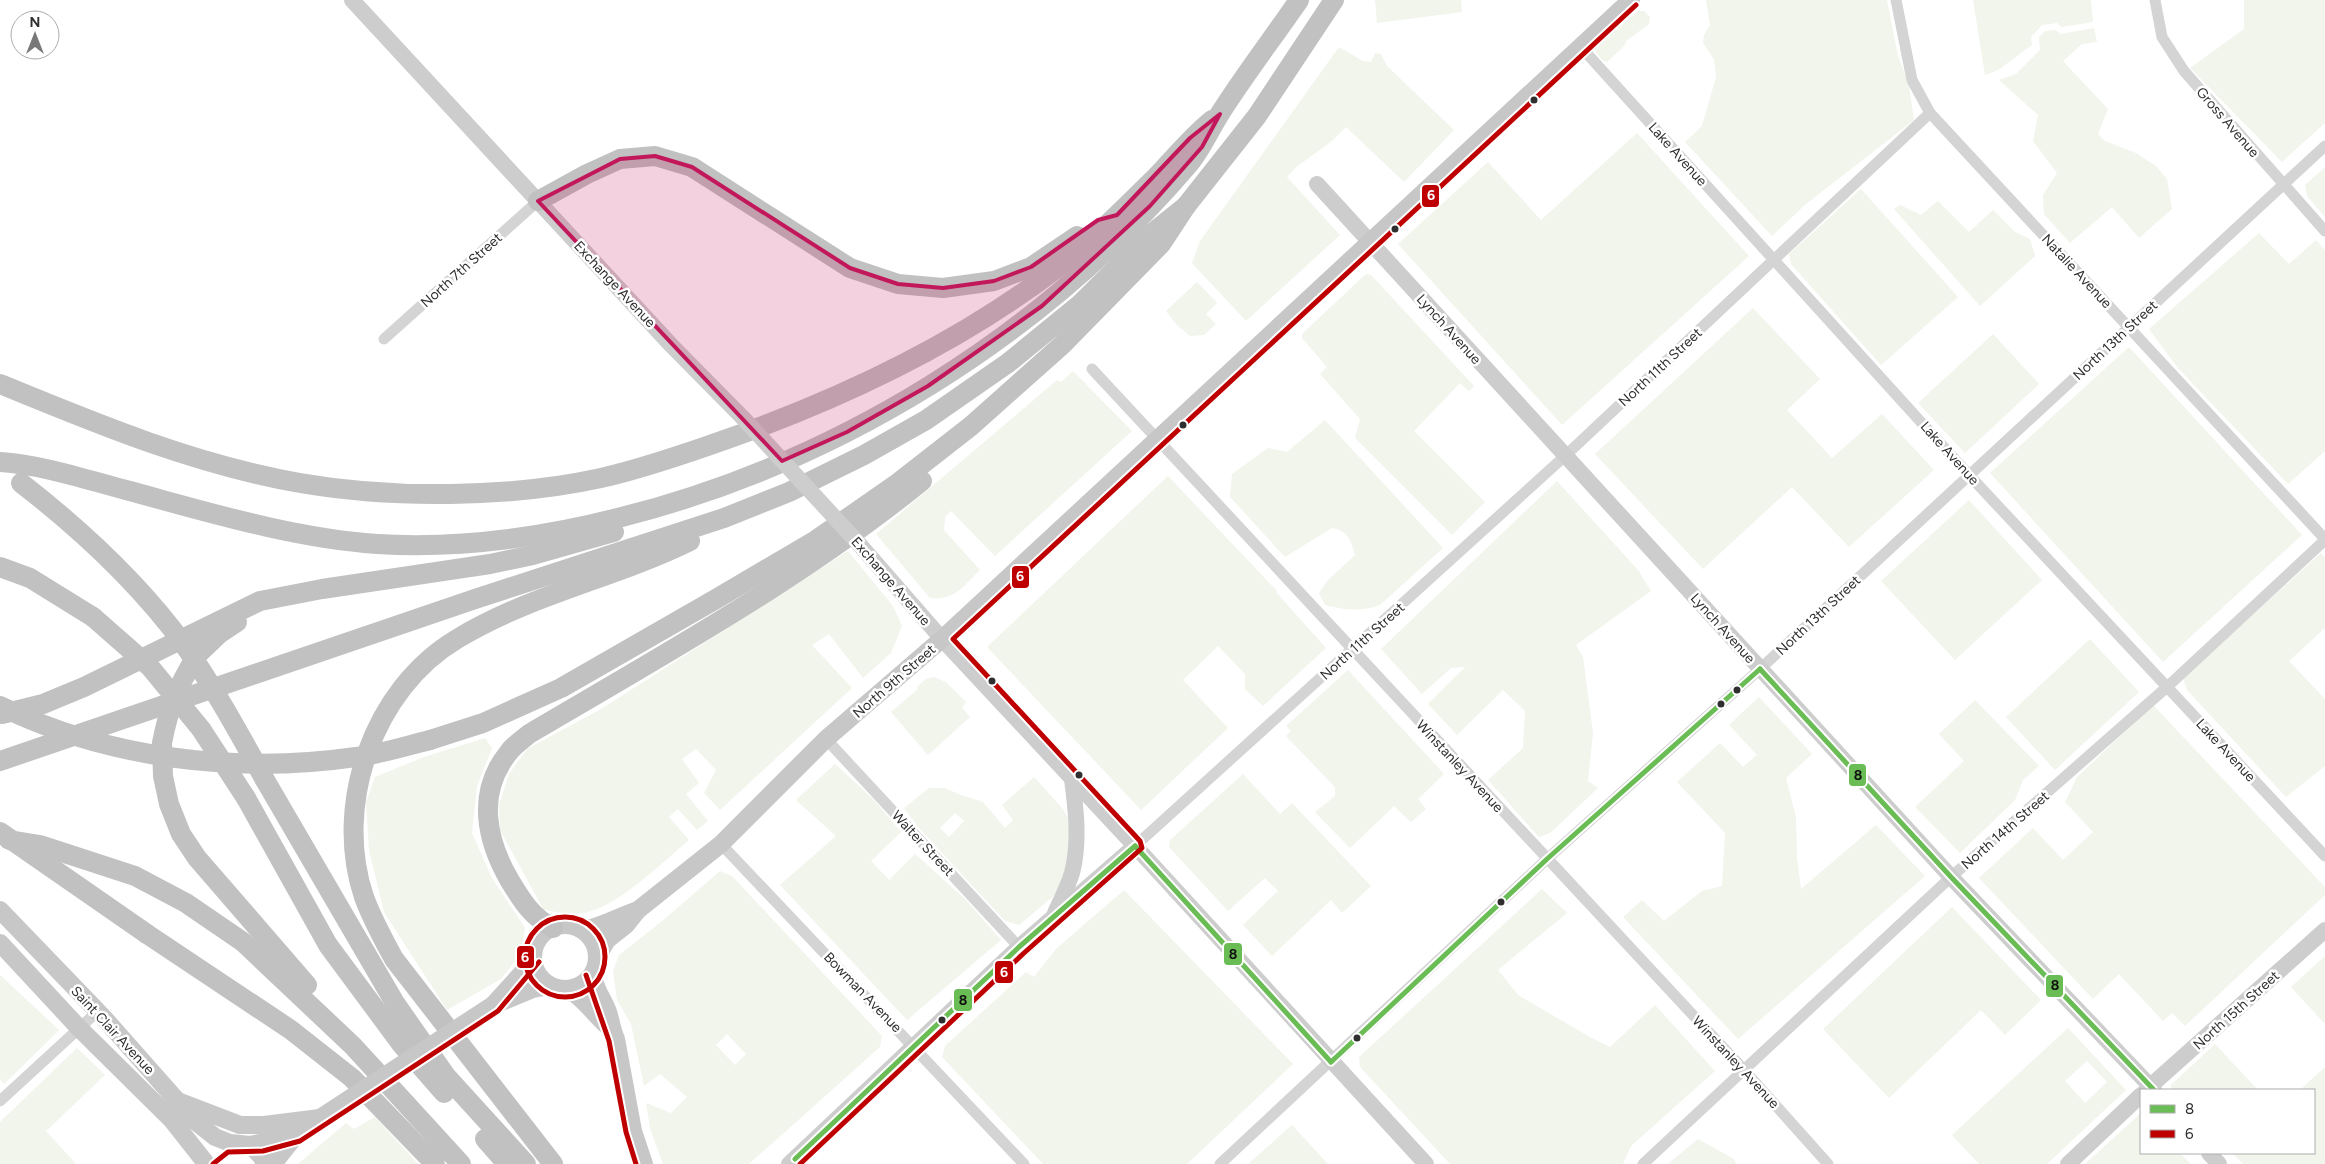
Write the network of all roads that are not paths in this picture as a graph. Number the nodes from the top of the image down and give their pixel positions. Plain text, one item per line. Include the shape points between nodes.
1 (352, 0) edge
2 (1299, 0) edge
3 (1334, 0) edge
4 (1631, 0) edge
5 (1896, 0) edge
6 (2155, 0) edge
7 (1580, 46) junction
8 (1930, 113) junction
9 (1220, 114) junction
10 (2325, 146) edge
11 (1316, 184) dead end
12 (2283, 186) junction
13 (538, 201) junction
14 (1186, 206) junction
15 (1117, 215) junction
16 (2325, 231) edge
17 (1371, 244) junction
18 (1774, 260) junction
19 (2129, 327) junction
20 (384, 338) dead end
21 (1092, 369) dead end
22 (0, 384) edge
23 (1011, 392) junction
24 (1159, 439) junction
25 (806, 452) junction
26 (1565, 456) junction
27 (0, 462) edge
28 (0, 468) edge
29 (1969, 475) junction
30 (724, 518) junction
31 (2325, 539) edge
32 (0, 567) edge
33 (288, 596) junction
34 (942, 639) junction
35 (1353, 650) junction
36 (1760, 669) junction
37 (2167, 687) junction
38 (0, 706) edge
39 (0, 714) edge
40 (826, 739) junction
41 (0, 761) edge
42 (1072, 779) junction
43 (0, 832) edge
44 (0, 839) edge
45 (721, 844) junction
46 (1135, 846) junction
47 (2325, 856) edge
48 (1547, 859) junction
49 (1951, 877) junction
50 (0, 910) edge
51 (638, 910) junction
52 (1053, 917) junction
53 (553, 928) junction
54 (582, 930) junction
55 (2325, 930) edge
56 (0, 943) edge
57 (1019, 948) junction
58 (598, 955) junction
59 (533, 958) junction
60 (594, 974) junction
61 (550, 986) junction
62 (568, 990) junction
63 (493, 1005) junction
64 (98, 1011) junction
65 (79, 1028) junction
66 (612, 1030) junction
67 (914, 1045) junction
68 (353, 1046) junction
69 (1331, 1062) junction
70 (1745, 1071) junction
71 (2147, 1089) edge
72 (2149, 1089) edge
73 (2140, 1097) edge
74 (0, 1101) edge
75 (180, 1102) junction
76 (320, 1118) junction
77 (296, 1135) junction
78 (230, 1143) junction
79 (250, 1145) junction
80 (2210, 1154) edge
81 (205, 1163) edge
82 (264, 1164) edge
83 (273, 1164) edge
84 (435, 1164) edge
85 (461, 1164) edge
86 (506, 1164) edge
87 (526, 1164) edge
88 (552, 1164) edge
89 (644, 1164) edge
90 (789, 1164) edge
91 (1024, 1164) edge
92 (1221, 1164) edge
93 (1426, 1164) edge
94 (1643, 1164) edge
95 (1828, 1164) edge
96 (2068, 1164) edge
97 (2219, 1164) edge

1 - 13 street, Exchange Avenue
2 - 9 highway
3 - 14 highway via 1257,116
4 - 7 main road, North 9th Street
5 - 8 street, Natalie Avenue via 1912,80
6 - 12 street, Gross Avenue via 2162,37 2184,71
7 - 17 main road, North 9th Street
7 - 18 street, Lake Avenue
8 - 18 street, North 11th Street
8 - 19 street, Natalie Avenue
9 - 15 highway via 1190,138
9 - 25 highway via 1202,147 1150,206 1042,306 928,386
10 - 12 street, North 13th Street
11 - 17 street, Lynch Avenue
12 - 16 street, Gross Avenue
12 - 19 street, North 13th Street
13 - 15 highway via 620,159 654,156 692,167 850,268 898,284 943,288 994,282 1031,267 1098,220
13 - 20 street, North 7th Street
13 - 34 street, Exchange Avenue, bridge via 743,418
14 - 23 highway via 1161,244 1134,274
14 - 30 highway via 1151,234 1079,305 1008,363 926,420 789,492
15 - 22 highway via 1058,267 999,309 903,364 797,414 679,457 600,478 468,494 366,491 300,483 212,463 129,435
17 - 24 main road, North 9th Street
17 - 26 street, Lynch Avenue
18 - 26 street, North 11th Street
18 - 29 street, Lake Avenue
19 - 29 street, North 13th Street
19 - 31 street, Natalie Avenue
21 - 24 street, Winstanley Avenue
23 - 38 highway, bridge via 898,483 816,540 561,688 483,723 430,740 357,757 294,763 227,763 150,754 90,740
23 - 53 highway via 985,429 885,511 759,598 529,734 509,751 496,774 488,804 489,829 497,858 522,902 535,917
24 - 34 main road, North 9th Street
24 - 35 street, Winstanley Avenue
25 - 27 highway via 697,495 585,526 493,542 423,545 374,544 239,521 22,464
25 - 33 highway via 742,490 578,543 490,564
26 - 35 street, North 11th Street
26 - 36 street, Lynch Avenue
28 - 87 highway, bridge via 60,512 102,550 185,646 226,710 395,1004 446,1076
29 - 36 street, North 13th Street
29 - 37 street, Lake Avenue
30 - 41 highway
30 - 88 highway via 676,548 491,620 455,640 417,671 385,714 367,753 356,792 354,833 357,863 364,896 378,930 394,958
31 - 37 street, North 14th Street
32 - 86 highway, bridge via 30,578 93,617 150,667 201,728 246,798 328,944 402,1045
33 - 39 highway via 260,601 232,613 42,704
33 - 68 highway, bridge via 241,619 197,655 169,710 162,743 163,776 169,804 181,834 197,858 334,1016
34 - 40 main road, North 9th Street
34 - 42 street, Exchange Avenue
35 - 46 street, North 11th Street
35 - 48 street, Winstanley Avenue
36 - 48 street, North 13th Street
36 - 49 street, Lynch Avenue
37 - 47 street, Lake Avenue
37 - 49 street, North 14th Street
40 - 45 main road, North 9th Street
40 - 57 street, Walter Street
42 - 46 street, Exchange Avenue
42 - 52 street via 1075,856 1071,875
43 - 84 highway, bridge via 291,1030 352,1078
44 - 68 highway via 40,845 82,857 136,876 186,903 243,942
45 - 51 main road, North 9th Street
45 - 67 street, Bowman Avenue
46 - 52 street, North 11th Street
46 - 69 street, Exchange Avenue
48 - 69 street, North 13th Street
48 - 70 street, Winstanley Avenue
49 - 70 street, North 14th Street
49 - 71 street, Lynch Avenue
50 - 64 main road, Saint Clair Avenue
51 - 54 main road, North 9th Street
51 - 58 main road, North 9th Street
52 - 57 street, North 11th Street
53 - 54 main road via 568,925
53 - 59 main road via 538,940
54 - 58 main road via 593,941
55 - 72 street, North 15th Street
56 - 65 main road, Saint Clair Avenue
57 - 67 street, North 11th Street
58 - 60 main road
59 - 61 main road via 537,972
59 - 63 main road
60 - 62 main road via 583,985
60 - 66 main road via 596,989 608,1011
61 - 62 main road
61 - 63 main road via 530,990
62 - 66 main road
63 - 76 main road, bridge
64 - 65 street
64 - 75 main road, Saint Clair Avenue
65 - 74 street
65 - 81 main road, Saint Clair Avenue via 171,1119
66 - 89 main road via 622,1063 633,1131
67 - 90 street, North 11th Street
67 - 91 street, Bowman Avenue
68 - 85 highway
69 - 92 street, North 13th Street
69 - 93 street, Exchange Avenue
70 - 94 street, North 14th Street
70 - 95 street, Winstanley Avenue
73 - 96 street, North 15th Street
75 - 76 main road via 240,1125
75 - 78 main road, Saint Clair Avenue via 196,1122 215,1137
76 - 77 main road
77 - 79 main road
77 - 83 main road
78 - 79 main road
78 - 81 main road via 214,1150
79 - 82 main road via 263,1158
80 - 97 street

